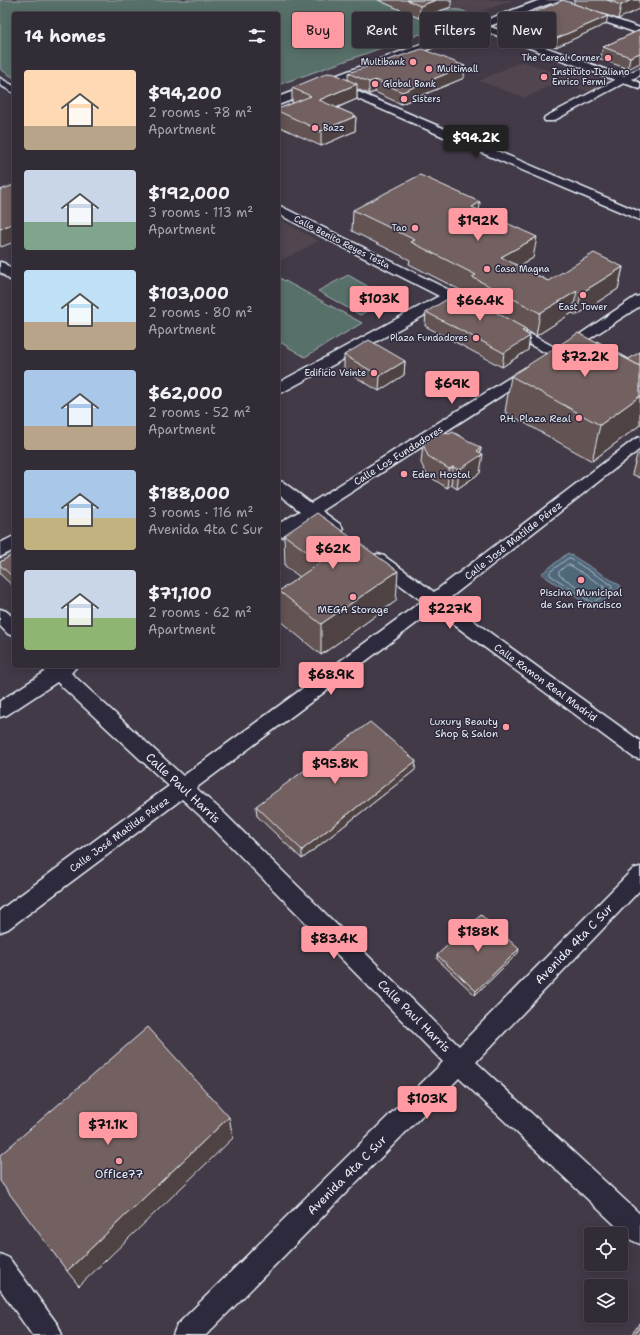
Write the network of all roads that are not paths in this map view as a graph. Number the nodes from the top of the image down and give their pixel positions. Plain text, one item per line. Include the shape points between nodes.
1 (535, 0) edge
2 (550, 0) edge
3 (490, 19) edge
4 (490, 20) edge
5 (490, 30) edge
6 (640, 31) edge
7 (420, 46) edge
8 (640, 71) edge
9 (326, 80) junction
10 (623, 80) junction
11 (0, 81) edge
12 (640, 86) edge
13 (12, 89) edge
14 (280, 93) edge
15 (280, 100) edge
16 (549, 119) dead end
17 (280, 210) edge
18 (640, 216) edge
19 (0, 266) edge
20 (12, 275) edge
21 (450, 296) junction
22 (640, 300) edge
23 (483, 314) edge
24 (497, 322) edge
25 (556, 354) junction
26 (584, 369) edge
27 (280, 388) edge
28 (640, 442) edge
29 (280, 488) edge
30 (310, 511) junction
31 (280, 531) edge
32 (347, 538) edge
33 (12, 543) edge
34 (0, 551) edge
35 (366, 551) edge
36 (434, 601) junction
37 (0, 614) edge
38 (12, 627) edge
39 (59, 668) edge
40 (0, 710) edge
41 (640, 751) edge
42 (183, 787) junction
43 (640, 876) edge
44 (0, 922) edge
45 (460, 1062) junction
46 (640, 1231) edge
47 (0, 1267) edge
48 (48, 1335) edge
49 (187, 1335) edge

1 - 3 main road
2 - 4 main road
2 - 6 street
5 - 10 street
7 - 9 main road
8 - 10 street
9 - 14 main road
9 - 15 main road
9 - 18 street
10 - 12 street
10 - 16 street
11 - 13 street
17 - 21 street, Calle Benito Reyes Testa
19 - 20 street
21 - 23 street, Calle Benito Reyes Testa
21 - 27 street
22 - 25 street, Calle Los Fundadores
24 - 25 street
25 - 26 street
25 - 30 street, Calle Los Fundadores
28 - 36 street, Calle José Matilde Pérez
29 - 30 street
30 - 31 street, Calle Los Fundadores
30 - 32 street
33 - 34 street
35 - 36 street, Calle Ramon Real Madrid
36 - 41 street, Calle Ramon Real Madrid
36 - 42 street, Calle José Matilde Pérez
37 - 38 street
39 - 40 street
39 - 42 street, Calle Paul Harris
42 - 44 street, Calle José Matilde Pérez
42 - 45 street, Calle Paul Harris
43 - 45 street, Avenida 4ta C Sur
45 - 46 street, Calle Paul Harris
45 - 49 street, Avenida 4ta C Sur
47 - 48 street

